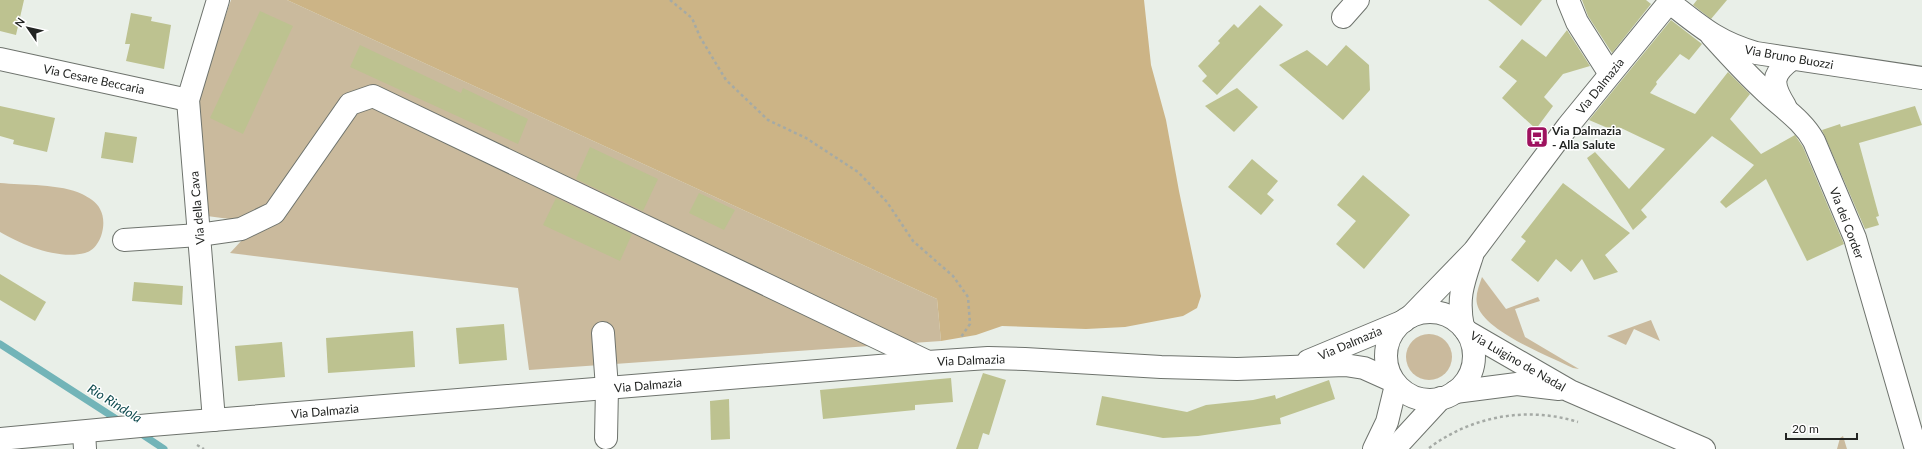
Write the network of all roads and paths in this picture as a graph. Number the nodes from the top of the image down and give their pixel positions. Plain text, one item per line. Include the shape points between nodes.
1 (218, 0) edge
2 (670, 0) edge
3 (1358, 0) edge
4 (1568, 0) edge
5 (1670, 1) edge
6 (1343, 17) dead end
7 (1711, 35) junction
8 (0, 58) edge
9 (1792, 59) junction
10 (1610, 74) junction
11 (1922, 78) edge
12 (188, 100) junction
13 (1788, 111) junction
14 (199, 235) junction
15 (124, 240) dead end
16 (1474, 251) junction
17 (1408, 318) junction
18 (1465, 329) junction
19 (603, 333) dead end
20 (957, 343) dead end
21 (928, 362) junction
22 (1296, 366) junction
23 (1395, 383) junction
24 (607, 388) junction
25 (1570, 391) junction
26 (1448, 395) junction
27 (214, 420) junction
28 (1583, 423) dead end
29 (0, 438) edge
30 (606, 438) dead end
31 (85, 440) edge
32 (1374, 449) edge
33 (1394, 449) edge
34 (1427, 449) edge
35 (1704, 449) edge
36 (1916, 449) edge

1 - 12 street, Via della Cava
2 - 20 path via 692,18 700,37 726,80 768,120 806,138 858,172 887,202 912,241 953,276 968,297 970,324
3 - 6 street
4 - 10 street via 1577,22
5 - 7 street, Via Bruno Buozzi
5 - 10 street, Via Dalmazia
7 - 9 street, Via Bruno Buozzi via 1742,49
7 - 13 street, Via dei Corder
8 - 12 street, Via Cesare Beccaria
9 - 11 street, Via Bruno Buozzi
9 - 13 street via 1784,65 1775,84
10 - 16 street, Via Dalmazia
12 - 14 street, Via della Cava
13 - 36 street, Via dei Corder via 1809,132 1814,141 1855,238
14 - 15 street
14 - 21 street via 241,229 274,213 350,104 373,96
14 - 27 street, Via della Cava
16 - 17 street, Via Dalmazia
16 - 18 street, Via Dalmazia via 1460,296 1459,309
17 - 18 street via 1424,312 1439,313 1452,318
17 - 22 street, Via Dalmazia
17 - 23 street via 1395,330 1388,342 1388,368
18 - 25 street, Via Luigino de Nadal
18 - 26 street via 1472,344 1473,364 1465,382
19 - 24 street
21 - 22 street, Via Dalmazia via 1010,359 1237,369
21 - 24 street, Via Dalmazia
22 - 23 street, Via Dalmazia via 1345,365 1364,368
23 - 26 street via 1417,398 1429,400
23 - 32 street via 1387,422
24 - 27 street, Via Dalmazia
24 - 30 street
25 - 26 street, Via Luigino de Nadal via 1517,384
25 - 35 street, Via Luigino de Nadal
26 - 33 street
27 - 31 street, Via Dalmazia via 108,430
28 - 34 path via 1544,414 1502,416 1461,428
29 - 31 street, Via Dalmazia

